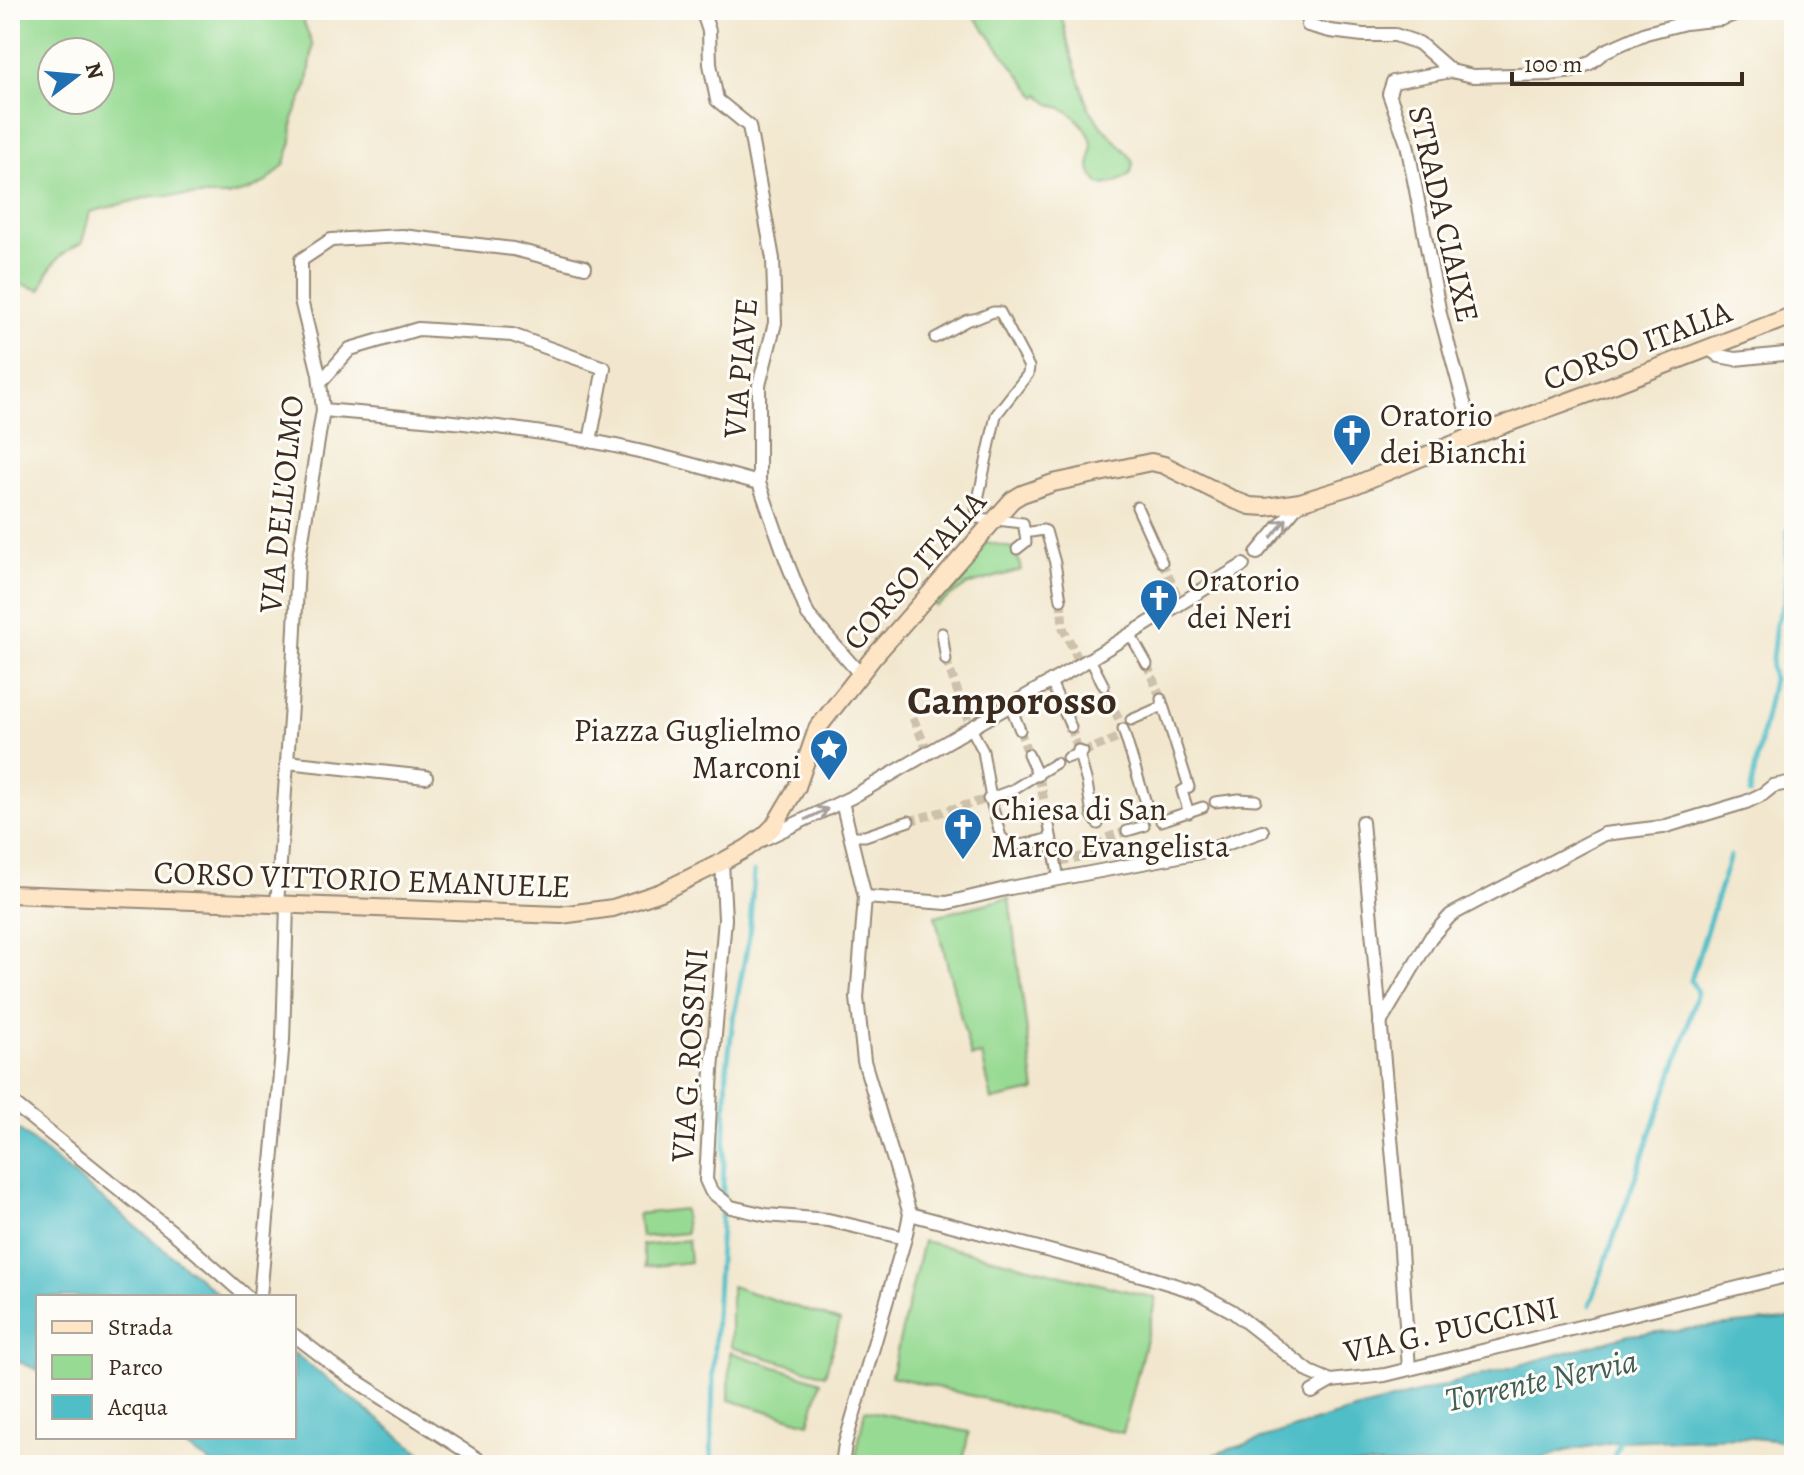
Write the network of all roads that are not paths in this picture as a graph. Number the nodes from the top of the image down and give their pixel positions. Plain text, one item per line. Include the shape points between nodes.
1 (702, 10) edge
2 (1746, 10) edge
3 (1308, 25) dead end
4 (1451, 71) junction
5 (585, 267) dead end
6 (1794, 315) edge
7 (935, 338) dead end
8 (1708, 348) junction
9 (1794, 353) edge
10 (320, 383) junction
11 (323, 410) junction
12 (1473, 436) junction
13 (590, 441) junction
14 (759, 483) junction
15 (1300, 502) junction
16 (1137, 507) dead end
17 (993, 521) junction
18 (1025, 533) junction
19 (1017, 549) dead end
20 (1257, 553) dead end
21 (1162, 562) tunnel mouth
22 (1243, 565) dead end
23 (1061, 600) tunnel mouth
24 (942, 633) dead end
25 (1132, 633) junction
26 (1090, 659) junction
27 (946, 660) tunnel mouth
28 (1147, 664) tunnel mouth
29 (860, 674) junction
30 (1051, 682) junction
31 (1104, 686) tunnel mouth
32 (1010, 705) junction
33 (1131, 720) dead end
34 (1071, 727) tunnel mouth
35 (971, 728) junction
36 (1020, 730) tunnel mouth
37 (1123, 733) tunnel mouth
38 (1028, 754) tunnel mouth
39 (1067, 758) tunnel mouth
40 (287, 762) junction
41 (1056, 763) dead end
42 (1038, 775) junction
43 (426, 777) dead end
44 (1794, 785) edge
45 (989, 799) junction
46 (1256, 800) dead end
47 (842, 802) junction
48 (1215, 802) dead end
49 (1146, 803) tunnel mouth
50 (1203, 807) dead end
51 (1189, 813) junction
52 (1047, 814) tunnel mouth
53 (909, 821) tunnel mouth
54 (1161, 821) dead end
55 (1362, 822) dead end
56 (1098, 824) dead end
57 (1142, 825) dead end
58 (778, 828) junction
59 (1127, 831) tunnel mouth
60 (1262, 831) dead end
61 (851, 836) junction
62 (1051, 838) junction
63 (747, 848) joint
64 (722, 862) junction
65 (1059, 879) junction
66 (10, 894) edge
67 (865, 897) junction
68 (282, 905) junction
69 (1380, 1023) junction
70 (10, 1101) edge
71 (910, 1214) junction
72 (905, 1238) junction
73 (1794, 1274) edge
74 (245, 1295) edge
75 (260, 1295) edge
76 (296, 1337) edge
77 (1409, 1369) junction
78 (1331, 1381) junction
79 (1312, 1392) dead end
80 (487, 1465) edge
81 (842, 1465) edge

1 - 14 street, VIA PIAVE via 717,100 749,126 773,259 775,323 759,385
2 - 4 street, STRADA CIAIXE via 1646,33 1572,71 1473,76
3 - 4 street via 1395,35 1419,43
4 - 12 street, STRADA CIAIXE via 1393,82 1389,94 1407,144 1440,314
5 - 10 street, VIA DELL'OLMO via 513,249 402,236 331,240 301,260 301,300
6 - 8 main road, CORSO ITALIA
7 - 17 street via 968,320 1000,312 1029,367 996,415 976,509 978,518
8 - 9 street via 1735,359
8 - 12 main road, CORSO ITALIA
10 - 11 street, VIA DELL'OLMO
10 - 13 street via 350,349 418,329 512,335 604,368
11 - 13 street via 490,425
11 - 40 street, VIA DELL'OLMO via 298,564
12 - 15 main road, CORSO ITALIA
13 - 14 street
14 - 29 street, VIA PIAVE via 808,615
15 - 17 main road, CORSO ITALIA via 1250,506 1151,462 1036,488 1012,500
20 -> 15 street
16 - 21 street
17 - 18 street via 1023,523
17 - 29 main road, CORSO ITALIA
18 - 19 street via 1026,542
18 - 23 street via 1046,531
22 - 25 street
24 - 27 street
25 - 26 street
25 - 28 street
26 - 30 street
26 - 31 street
29 - 58 main road, CORSO ITALIA via 817,729
30 - 32 street
30 - 34 street
32 - 35 street
32 - 36 street
33 - 51 street via 1162,703 1189,787 1182,791
35 - 45 street via 983,751
35 - 47 street
37 - 49 street
38 - 42 street
39 - 56 street via 1080,752
40 - 43 street
40 - 68 street, VIA DELL'OLMO
41 - 42 street
42 - 45 street
44 - 69 street via 1773,786 1746,802 1663,827 1604,834 1451,915 1431,937
45 - 62 street via 1005,841 1017,846
46 - 48 street
58 -> 47 street
47 - 61 street
50 - 51 street
51 - 54 street
52 - 62 street
53 - 61 street
55 - 69 street
57 - 59 street
58 - 63 main road, CORSO ITALIA
60 - 65 street via 1206,851
61 - 67 street
62 - 65 street
63 - 64 main road, CORSO VITTORIO EMANUELE
64 - 68 main road, CORSO VITTORIO EMANUELE via 638,901 587,913
64 - 72 street, VIA G. ROSSINI via 725,919 706,1180 711,1191 731,1207 828,1220
65 - 67 street via 947,903
66 - 68 main road, CORSO VITTORIO EMANUELE
67 - 71 street via 857,998 864,1061
68 - 75 street, VIA DELL'OLMO via 283,1040
69 - 77 street
70 - 74 street
71 - 72 street
71 - 78 street, VIA G. PUCCINI via 1197,1292 1232,1311 1310,1372
72 - 81 street
73 - 77 street, VIA G. PUCCINI
76 - 80 street
77 - 78 street, VIA G. PUCCINI
78 - 79 street

